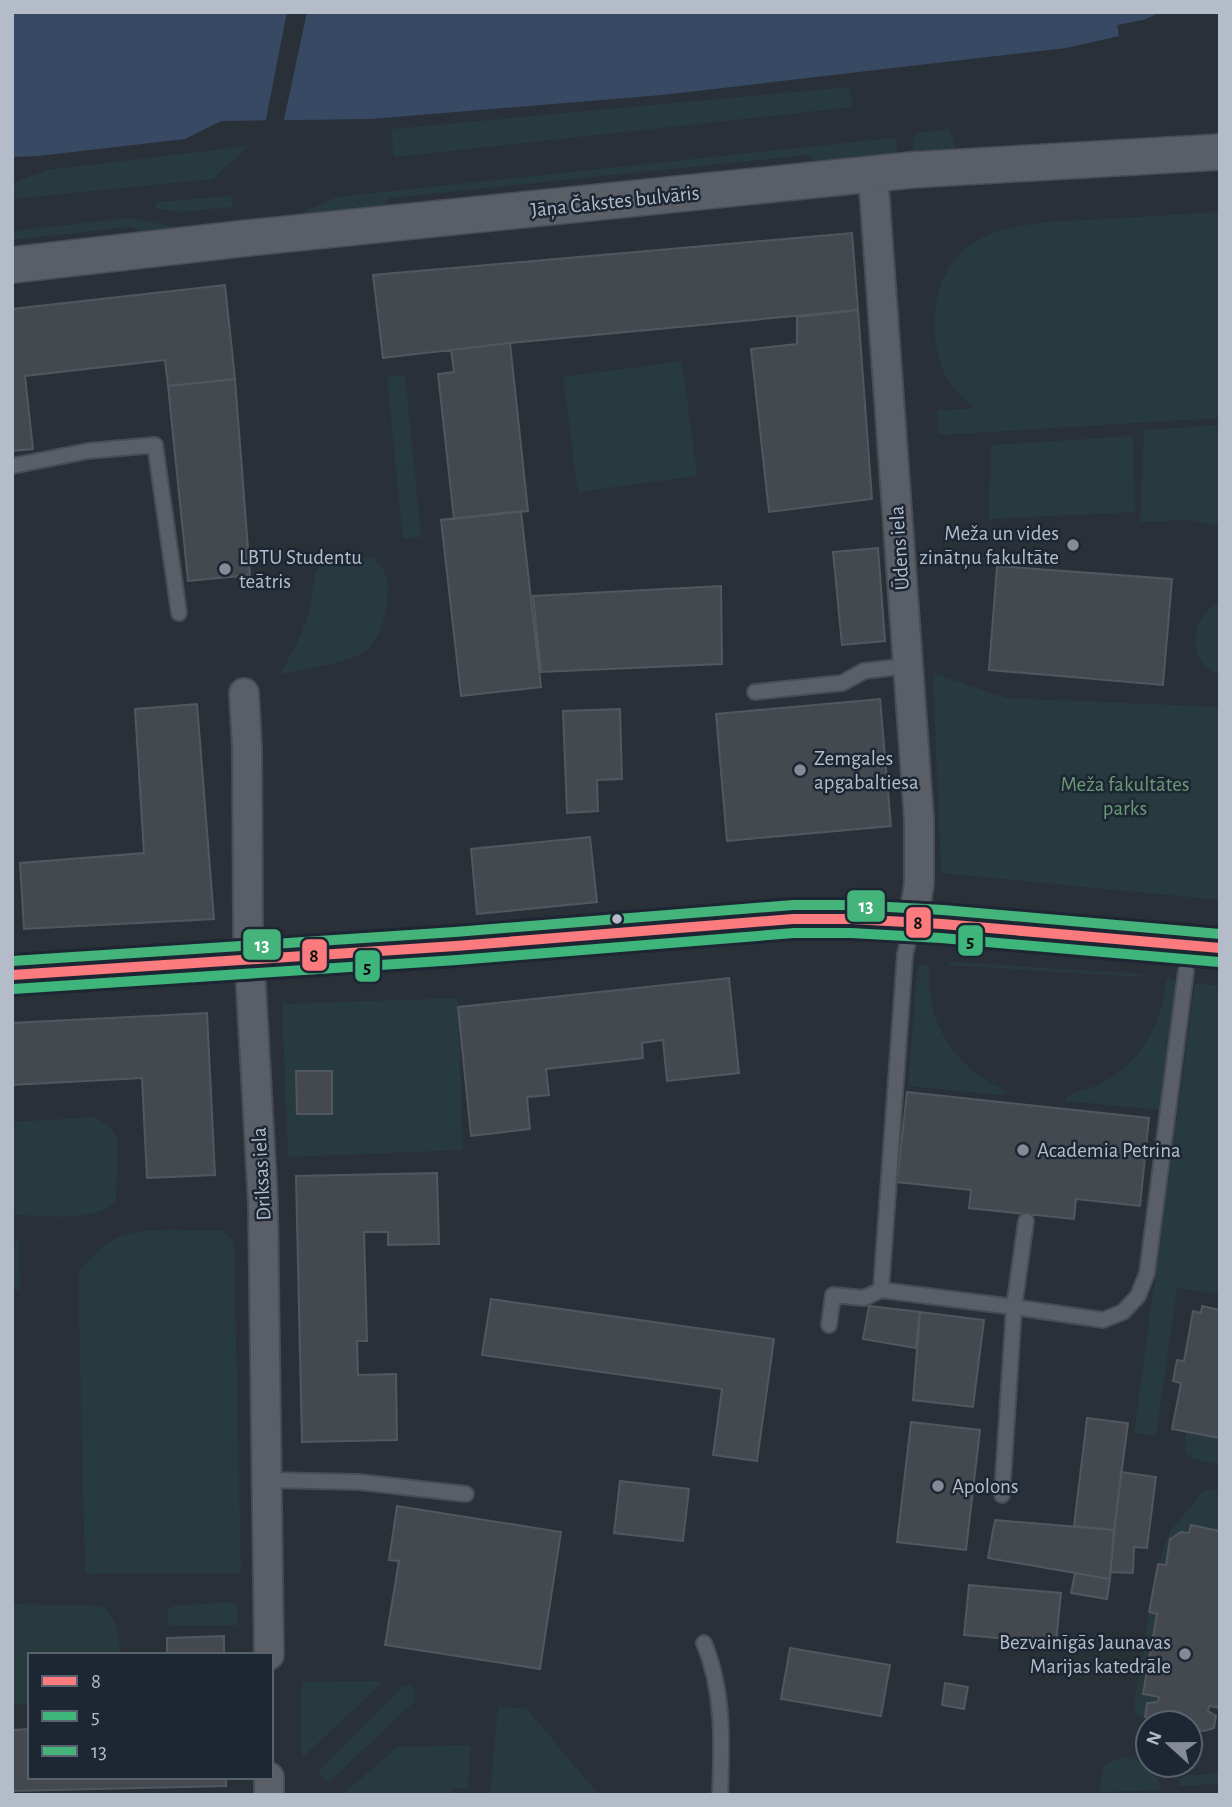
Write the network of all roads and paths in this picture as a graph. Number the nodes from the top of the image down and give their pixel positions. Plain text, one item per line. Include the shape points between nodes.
1 (1220, 152) edge
2 (873, 174) junction
3 (12, 265) edge
4 (12, 466) edge
5 (179, 613) dead end
6 (907, 666) junction
7 (755, 692) dead end
8 (244, 693) dead end
9 (913, 922) junction
10 (1220, 948) edge
11 (250, 961) junction
12 (1186, 971) dead end
13 (12, 975) edge
14 (1026, 1221) dead end
15 (881, 1290) junction
16 (1014, 1307) junction
17 (830, 1325) dead end
18 (267, 1480) junction
19 (466, 1494) dead end
20 (1002, 1495) dead end
21 (704, 1643) dead end
22 (269, 1653) edge
23 (720, 1795) edge

1 - 2 street, Jāņa Čakstes bulvāris
2 - 3 street, Jāņa Čakstes bulvāris
2 - 6 street, Ūdens iela
4 - 5 lane via 89,451 155,445
6 - 7 lane via 864,671 842,683
6 - 9 street, Ūdens iela via 919,832
8 - 11 street, Driksas iela
9 - 10 main road
9 - 11 main road via 793,919
9 - 15 lane via 905,954
11 - 13 main road
11 - 18 street, Driksas iela via 263,1203
12 - 16 lane via 1147,1273 1138,1296 1123,1312 1102,1320
14 - 16 lane
15 - 16 lane
15 - 17 lane via 864,1298 833,1296
16 - 20 lane
18 - 19 lane via 359,1482
18 - 22 street, Driksas iela
21 - 23 lane via 718,1682

